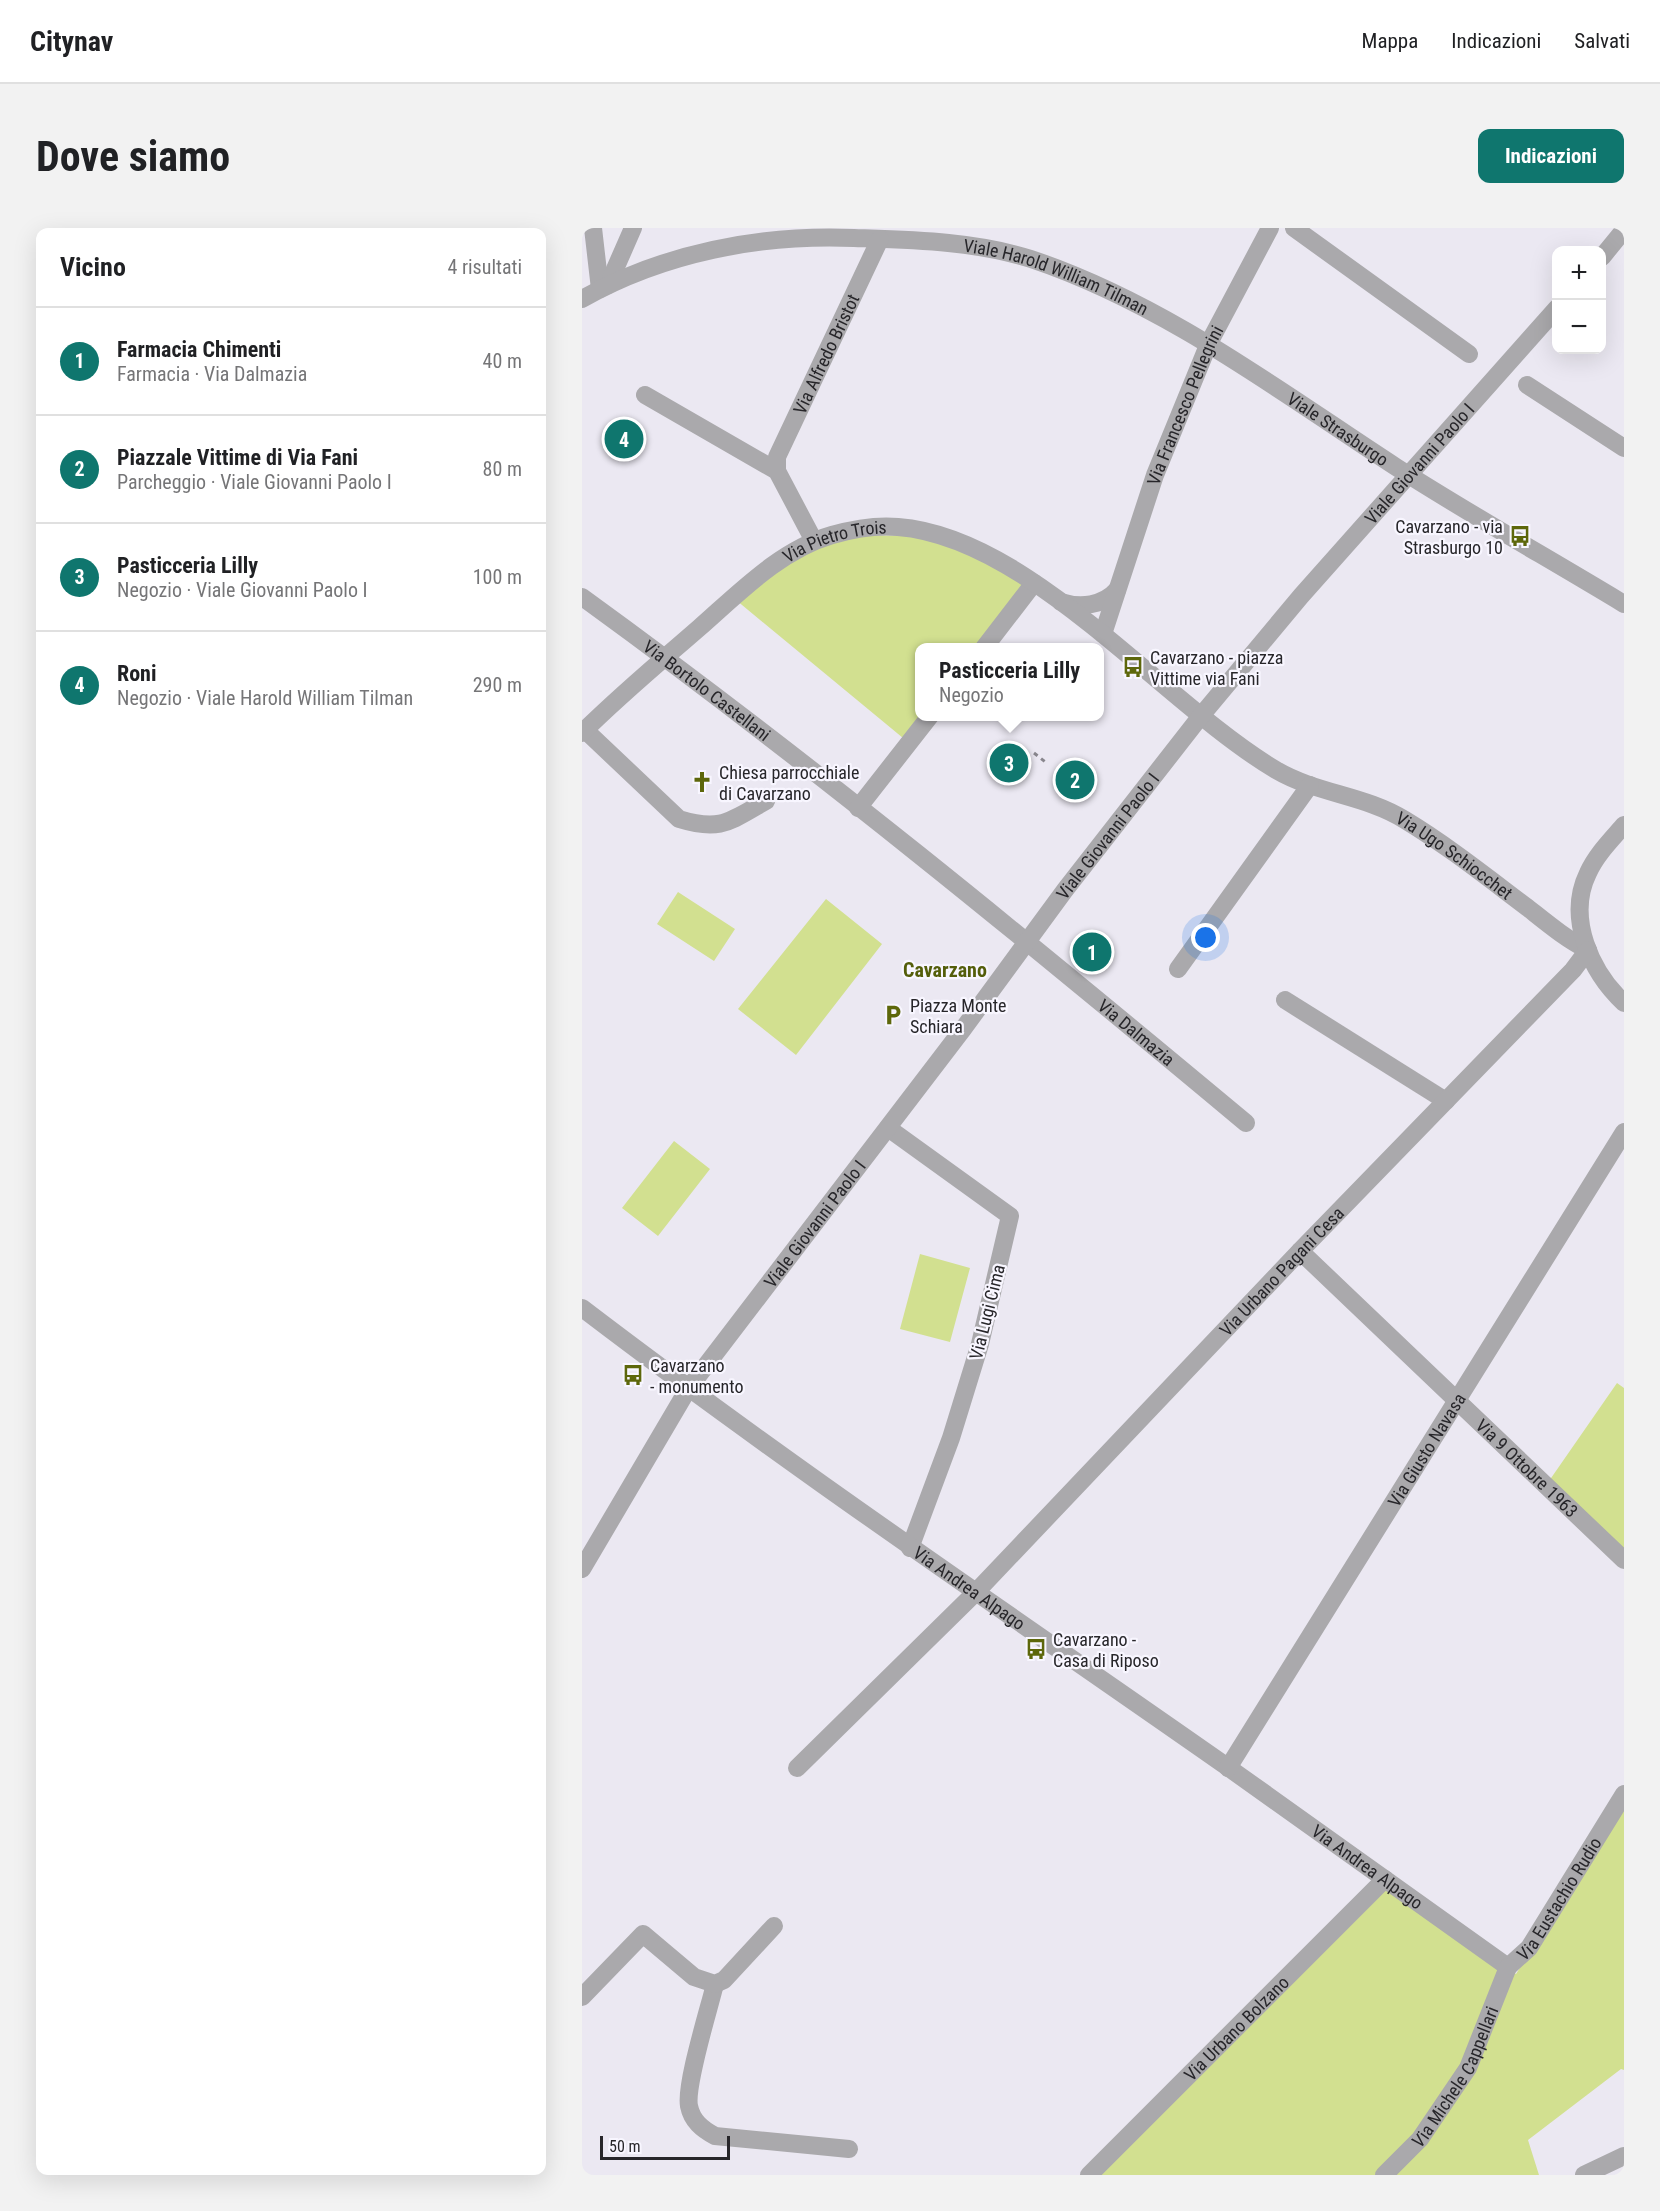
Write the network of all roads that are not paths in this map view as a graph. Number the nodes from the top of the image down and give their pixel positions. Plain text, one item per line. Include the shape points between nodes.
1 (593, 228) edge
2 (633, 228) edge
3 (1270, 228) edge
4 (1294, 228) edge
5 (1624, 230) edge
6 (880, 239) junction
7 (1606, 252) edge
8 (604, 287) junction
9 (582, 299) edge
10 (1552, 314) edge
11 (1209, 343) junction
12 (1469, 354) dead end
13 (1527, 385) dead end
14 (645, 395) dead end
15 (1624, 448) edge
16 (777, 471) junction
17 (1408, 474) junction
18 (814, 541) junction
19 (1034, 583) junction
20 (1117, 590) junction
21 (582, 597) edge
22 (1059, 602) junction
23 (1624, 604) edge
24 (1103, 634) junction
25 (988, 643) edge
26 (665, 657) junction
27 (1200, 717) junction
28 (927, 721) edge
29 (583, 731) edge
30 (1310, 785) junction
31 (766, 801) dead end
32 (858, 808) junction
33 (1624, 825) edge
34 (1028, 941) junction
35 (1587, 950) junction
36 (1178, 969) dead end
37 (1285, 1000) dead end
38 (1624, 1003) edge
39 (1446, 1101) junction
40 (1246, 1123) dead end
41 (888, 1128) junction
42 (1624, 1132) edge
43 (1300, 1251) junction
44 (582, 1308) edge
45 (688, 1389) junction
46 (1456, 1399) junction
47 (910, 1548) junction
48 (1624, 1560) edge
49 (582, 1569) edge
50 (976, 1592) junction
51 (797, 1768) dead end
52 (1228, 1768) junction
53 (1624, 1794) edge
54 (1385, 1879) junction
55 (774, 1926) dead end
56 (1508, 1967) junction
57 (715, 1984) junction
58 (582, 1997) edge
59 (849, 2149) dead end
60 (1624, 2156) edge
61 (1089, 2175) edge
62 (1384, 2175) edge
63 (1584, 2175) edge

1 - 8 street
2 - 8 street
3 - 11 street, Via Francesco Pellegrini
4 - 12 street
5 - 7 street
6 - 8 street, Viale Harold William Tilman via 820,236 769,240 649,267
6 - 11 street, Viale Harold William Tilman via 971,245 1031,259 1131,301
6 - 16 street, Via Alfredo Bristot via 777,457
8 - 9 street, Viale Harold William Tilman
10 - 17 street, Viale Giovanni Paolo I
11 - 17 street, Viale Strasburgo
11 - 20 street, Via Francesco Pellegrini via 1155,475
13 - 15 street
14 - 16 street
16 - 18 street
17 - 23 street, Viale Strasburgo
17 - 27 street, Viale Giovanni Paolo I
18 - 19 street, Via Pietro Trois via 876,527 922,531 978,550
18 - 26 street, Via Pietro Trois via 774,564
19 - 22 street, Via Pietro Trois
19 - 25 street
20 - 22 street via 1095,603
20 - 24 street, Via Francesco Pellegrini
21 - 26 street, Via Bortolo Castellani
22 - 24 street, Via Pietro Trois
24 - 27 street, Via Pietro Trois
26 - 29 street, Via Pietro Trois
26 - 32 street, Via Bortolo Castellani
27 - 30 street, Via Ugo Schiocchet via 1277,771
27 - 34 street, Viale Giovanni Paolo I
28 - 32 street
29 - 31 street via 679,819 700,825 724,825
30 - 35 street, Via Ugo Schiocchet via 1370,802 1406,820
30 - 36 street
32 - 34 street, Via Bortolo Castellani
33 - 35 street via 1596,859 1582,887 1580,916
34 - 40 street, Via Dalmazia
34 - 41 street, Viale Giovanni Paolo I
35 - 38 street via 1598,972
35 - 39 street, Via Urbano Pagani Cesa
37 - 39 street
39 - 43 street, Via Urbano Pagani Cesa
41 - 45 street, Viale Giovanni Paolo I
41 - 47 street, Via Lugi Cima via 1010,1216 988,1312 951,1438
42 - 46 street, Via Giusto Navasa
43 - 46 street, Via 9 Ottobre 1963
43 - 50 street, Via Urbano Pagani Cesa
44 - 45 street, Via Andrea Alpago
45 - 47 street, Via Andrea Alpago
45 - 49 street, Viale Giovanni Paolo I
46 - 48 street, Via 9 Ottobre 1963
46 - 52 street, Via Giusto Navasa
47 - 50 street, Via Andrea Alpago
50 - 51 street, Via Urbano Pagani Cesa
50 - 52 street, Via Andrea Alpago
52 - 54 street, Via Andrea Alpago
53 - 56 street, Via Eustachio Rudio via 1529,1948
54 - 56 street, Via Andrea Alpago
54 - 61 street, Via Urbano Bolzano
55 - 57 street via 724,1980
56 - 62 street, Via Michele Cappellari via 1468,2068 1420,2139
57 - 58 street via 694,1977 644,1934
57 - 59 street via 688,2094 694,2119 715,2136
60 - 63 street

